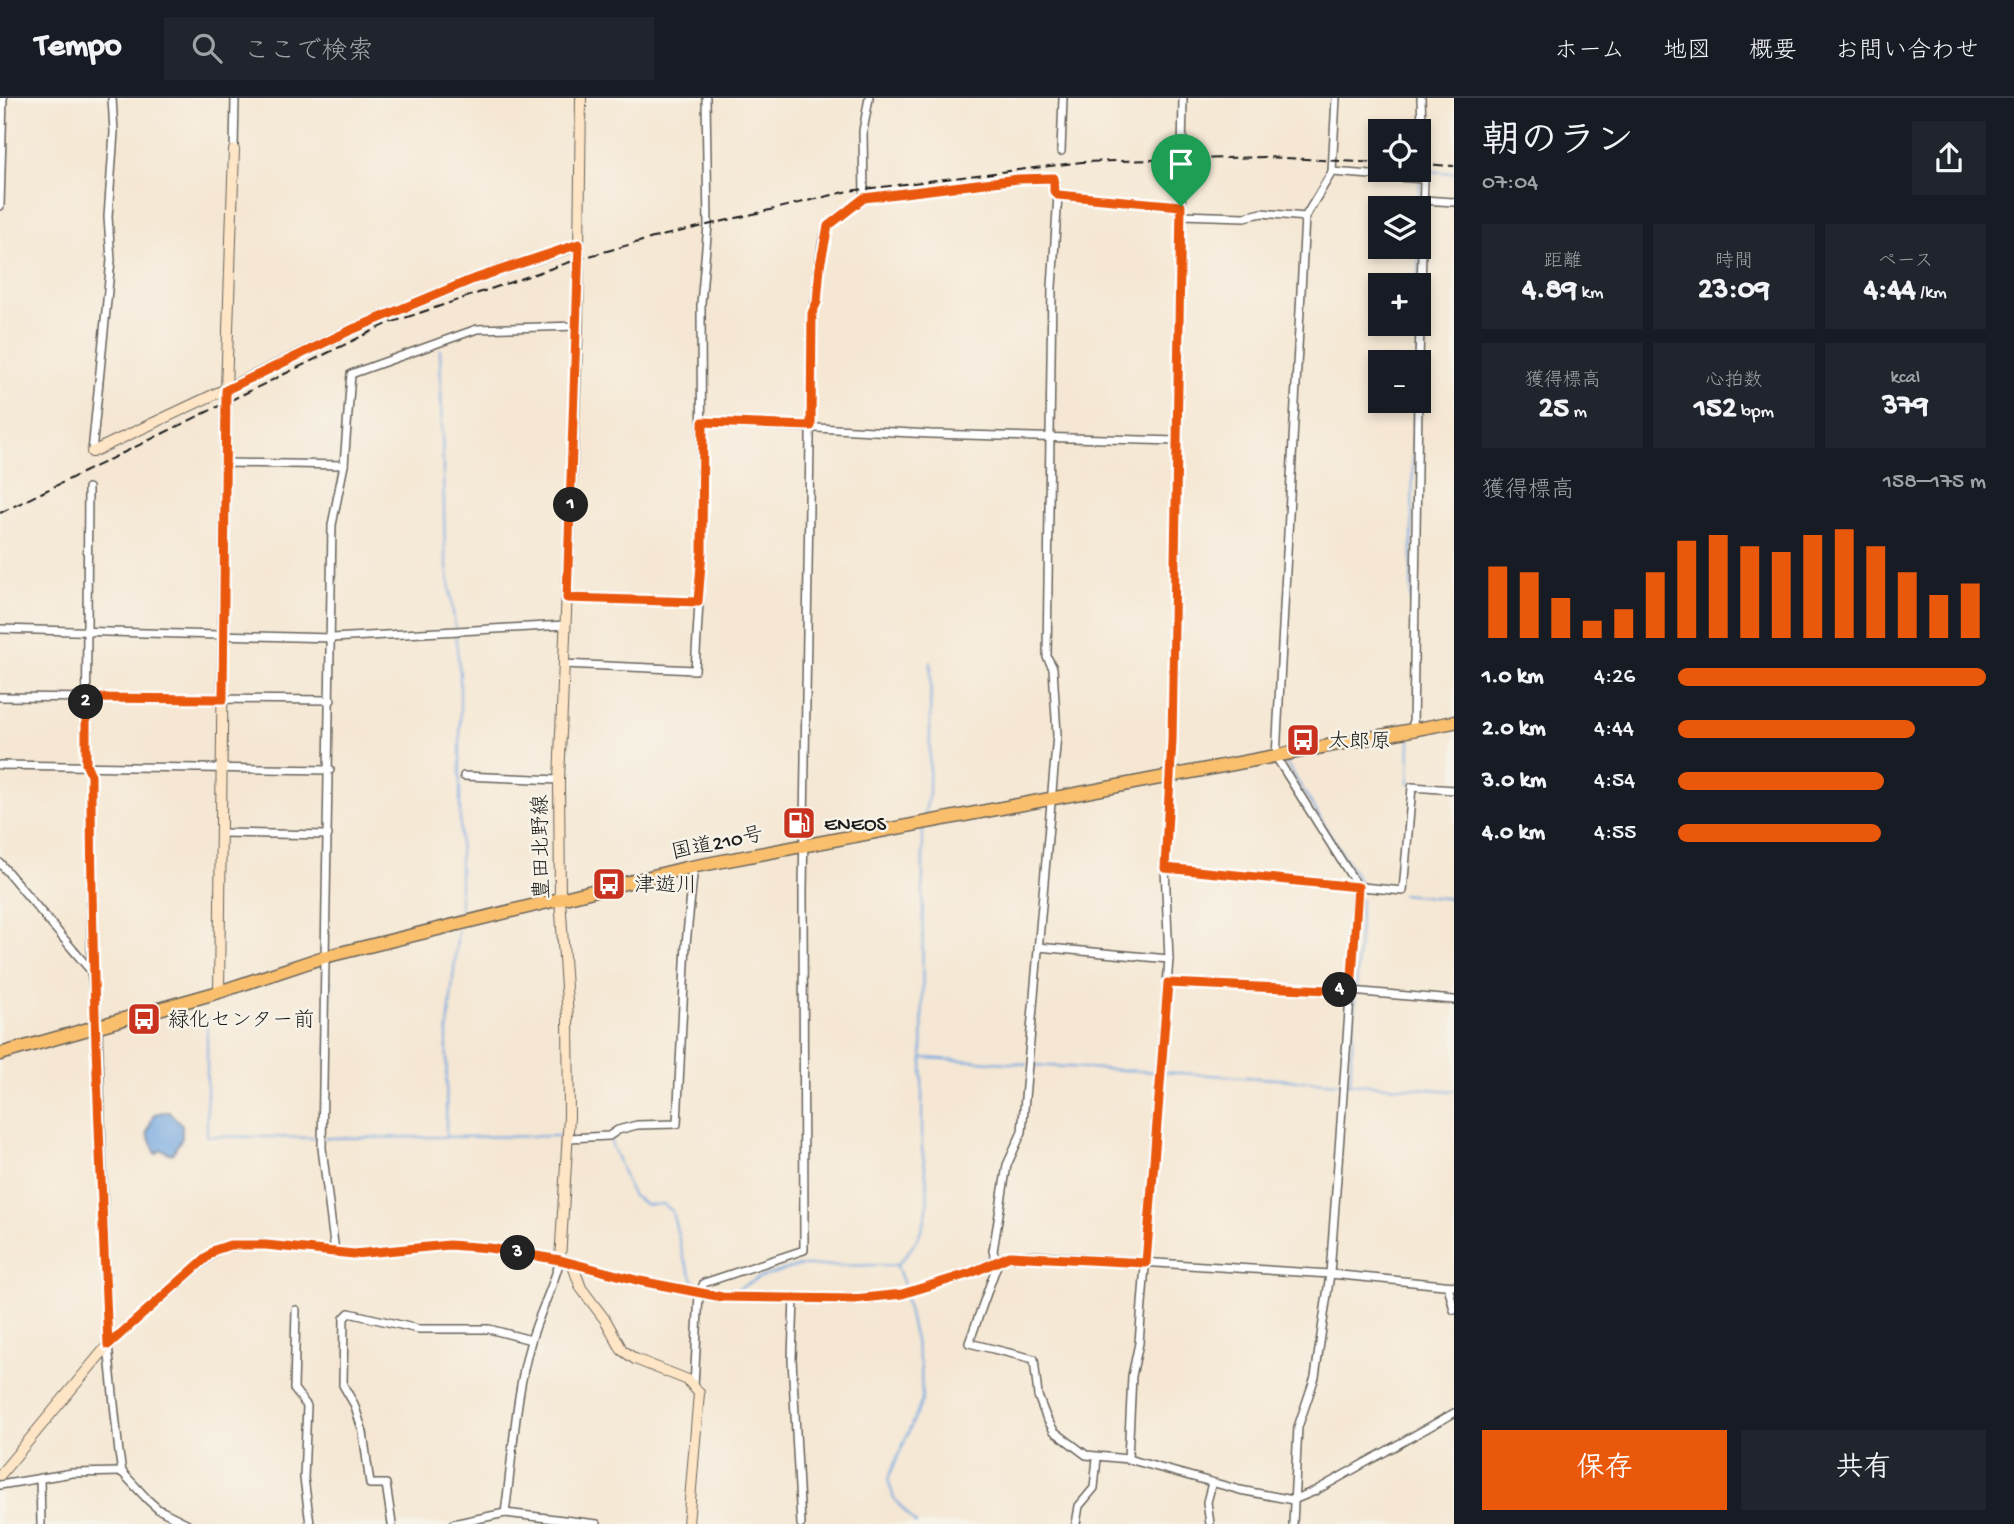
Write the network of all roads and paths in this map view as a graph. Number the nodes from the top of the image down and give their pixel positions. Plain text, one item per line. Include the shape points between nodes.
1 (3, 98) edge
2 (112, 98) edge
3 (235, 98) edge
4 (581, 98) edge
5 (706, 98) edge
6 (869, 98) edge
7 (1063, 98) edge
8 (1183, 98) edge
9 (1336, 98) edge
10 (1421, 98) edge
11 (1422, 119) edge
12 (234, 150) joint
13 (1061, 151) dead end
14 (1332, 172) junction
15 (1368, 175) edge
16 (1058, 195) junction
17 (864, 198) junction
18 (1431, 201) edge
19 (1454, 202) edge
20 (0, 205) edge
21 (1180, 211) junction
22 (1305, 217) junction
23 (579, 244) junction
24 (1422, 259) edge
25 (578, 326) junction
26 (1419, 350) edge
27 (226, 390) junction
28 (1418, 413) edge
29 (703, 422) junction
30 (811, 426) junction
31 (1050, 438) junction
32 (1177, 441) junction
33 (92, 452) joint
34 (226, 463) junction
35 (344, 465) junction
36 (88, 488) dead end
37 (567, 598) junction
38 (698, 602) junction
39 (565, 625) junction
40 (0, 629) edge
41 (86, 631) junction
42 (224, 636) junction
43 (332, 638) junction
44 (563, 664) junction
45 (0, 697) edge
46 (86, 698) junction
47 (223, 699) junction
48 (331, 700) junction
49 (1454, 722) edge
50 (1413, 729) junction
51 (1276, 757) junction
52 (86, 764) junction
53 (0, 765) edge
54 (221, 769) junction
55 (330, 770) junction
56 (464, 776) dead end
57 (1171, 777) junction
58 (559, 780) junction
59 (1454, 790) edge
60 (1051, 799) junction
61 (220, 833) junction
62 (328, 835) junction
63 (804, 844) junction
64 (0, 863) edge
65 (694, 866) junction
66 (1165, 868) junction
67 (1358, 887) junction
68 (560, 898) junction
69 (1038, 947) junction
70 (324, 957) junction
71 (1170, 959) junction
72 (91, 971) junction
73 (1168, 983) junction
74 (1351, 991) junction
75 (219, 992) junction
76 (1454, 1000) edge
77 (98, 1026) junction
78 (0, 1054) edge
79 (569, 1138) junction
80 (335, 1252) junction
81 (998, 1259) junction
82 (560, 1260) junction
83 (572, 1263) junction
84 (1146, 1263) junction
85 (1330, 1274) junction
86 (1451, 1286) edge
87 (699, 1294) junction
88 (794, 1297) junction
89 (296, 1310) dead end
90 (1454, 1310) edge
91 (531, 1340) junction
92 (108, 1345) junction
93 (694, 1386) junction
94 (1454, 1413) edge
95 (1097, 1458) junction
96 (1128, 1459) junction
97 (122, 1472) junction
98 (0, 1475) edge
99 (40, 1478) junction
100 (1212, 1483) junction
101 (0, 1485) edge
102 (1293, 1500) junction
103 (505, 1513) junction
104 (469, 1522) edge
105 (41, 1524) edge
106 (188, 1524) edge
107 (310, 1524) edge
108 (392, 1524) edge
109 (453, 1524) edge
110 (597, 1524) edge
111 (688, 1524) edge
112 (801, 1524) edge
113 (1076, 1524) edge
114 (1210, 1524) edge
115 (1293, 1524) edge

1 - 20 street
2 - 33 street via 111,260
3 - 12 street
4 - 23 street, 豊田北野線
5 - 29 street
6 - 17 street via 863,131
7 - 13 street
8 - 21 street
9 - 14 street
10 - 11 street
12 - 27 street
14 - 15 street
14 - 22 street
16 - 17 street via 1054,178
16 - 21 street
16 - 31 street
17 - 30 street via 828,226 812,313
18 - 19 street
21 - 22 street
21 - 32 street
22 - 51 street
23 - 25 street, 豊田北野線
23 - 27 street via 471,280 351,330
24 - 26 street
25 - 35 street via 477,329 351,374
25 - 37 street, 豊田北野線
27 - 33 street
27 - 34 street
28 - 50 street
29 - 30 street
29 - 38 street
30 - 31 street
30 - 63 street
31 - 32 street
31 - 60 street via 1047,657 1053,668 1057,735
32 - 57 street
34 - 35 street
34 - 42 street
35 - 43 street via 332,525
36 - 41 street
37 - 38 street
37 - 39 street, 豊田北野線
38 - 44 street via 695,670
39 - 43 street
39 - 44 street, 豊田北野線
40 - 41 street
41 - 42 street
41 - 46 street
42 - 43 street
42 - 47 street
43 - 48 street
44 - 58 street, 豊田北野線
45 - 46 street
46 - 47 street
46 - 52 street
47 - 48 street
47 - 54 street
48 - 55 street
49 - 50 highway, 国道210号
50 - 51 highway, 国道210号
51 - 57 highway, 国道210号
51 - 67 street
52 - 53 street
52 - 54 street
52 - 72 street via 91,775
54 - 55 street
54 - 61 street
55 - 62 street
56 - 58 street
57 - 60 highway, 国道210号
57 - 66 street
58 - 68 street, 豊田北野線
59 - 67 street via 1412,787 1403,891
60 - 63 highway, 国道210号
60 - 69 street
61 - 62 street
61 - 75 street
62 - 70 street
63 - 65 highway, 国道210号
63 - 87 street via 804,1250 704,1283
64 - 72 street
65 - 68 highway, 国道210号
65 - 79 street via 677,1124 637,1125 609,1136
66 - 67 street
66 - 71 street
67 - 74 street
68 - 70 highway, 国道210号
68 - 79 street, 豊田北野線
69 - 71 street
69 - 81 street via 1023,1132 1007,1164 993,1251
70 - 75 highway, 国道210号
70 - 80 street via 322,1148
71 - 73 street
72 - 77 street
73 - 74 street
73 - 84 street
74 - 76 street
74 - 85 street
75 - 77 highway, 国道210号
77 - 78 highway, 国道210号
77 - 92 street
79 - 82 street, 豊田北野線
80 - 82 street via 449,1245
80 - 92 street via 266,1245 221,1247
81 - 84 street via 1029,1255
81 - 88 street via 971,1273 902,1294 854,1299
81 - 95 street via 969,1343 1034,1359 1038,1396 1054,1431 1075,1449
82 - 83 street
82 - 91 street
83 - 87 street
83 - 93 street via 581,1288 622,1350
84 - 85 street
84 - 96 street
85 - 86 street
85 - 102 street via 1315,1377 1298,1427
86 - 90 street
87 - 88 street
87 - 93 street
88 - 112 street via 792,1359
89 - 107 street via 294,1389 307,1406 304,1478
91 - 103 street
91 - 108 street via 489,1329 418,1329 359,1314 344,1318 343,1385 363,1432 369,1484 386,1484
92 - 97 street
92 - 98 street
93 - 111 street via 699,1393 699,1422
94 - 102 street
95 - 96 street
95 - 113 street via 1094,1488 1079,1506
96 - 100 street
97 - 99 street
97 - 106 street via 158,1509
99 - 101 street
99 - 105 street
100 - 102 street
100 - 114 street via 1207,1502
102 - 115 street
103 - 104 street
103 - 110 street
104 - 109 street

